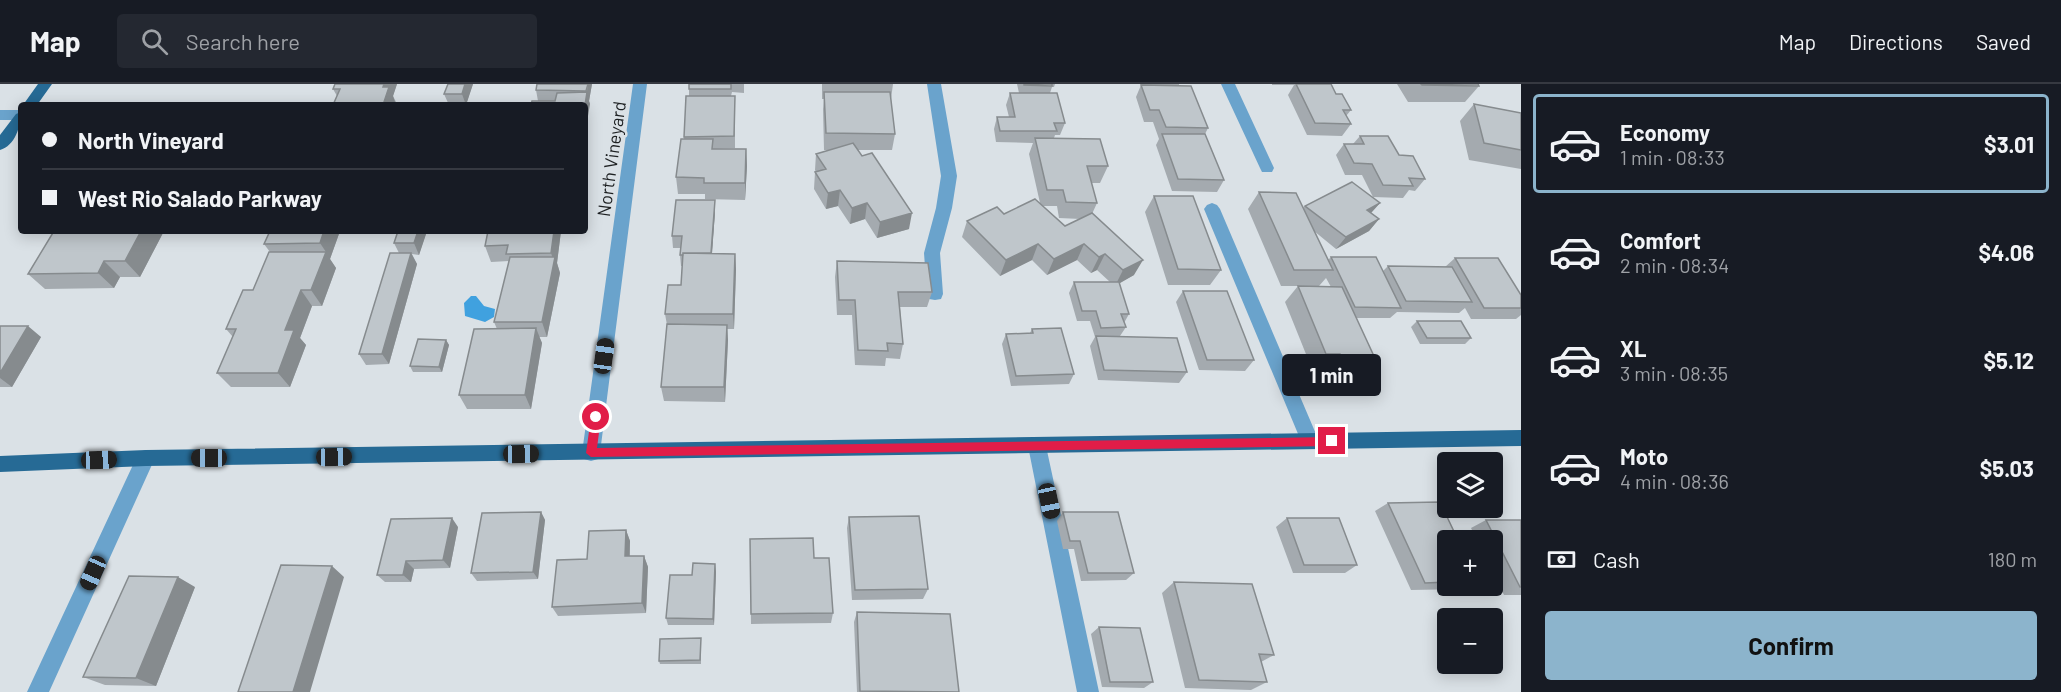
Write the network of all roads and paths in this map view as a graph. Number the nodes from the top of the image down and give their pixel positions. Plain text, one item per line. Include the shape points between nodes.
1 (45, 84) edge
2 (640, 84) edge
3 (934, 84) edge
4 (1228, 84) edge
5 (32, 102) edge
6 (0, 115) edge
7 (18, 116) edge
8 (18, 120) edge
9 (0, 145) edge
10 (1267, 168) dead end
11 (1212, 209) dead end
12 (935, 294) dead end
13 (1521, 438) edge
14 (1310, 441) junction
15 (1037, 446) junction
16 (591, 453) junction
17 (146, 458) junction
18 (0, 464) edge
19 (38, 692) edge
20 (1088, 692) edge

1 - 5 main road
2 - 16 street, North Vineyard
3 - 12 street via 949,176 932,253
4 - 10 street
6 - 7 street
8 - 9 main road
11 - 14 street
13 - 14 main road
14 - 15 main road
15 - 16 main road
15 - 20 street
16 - 17 main road
17 - 18 main road
17 - 19 street

